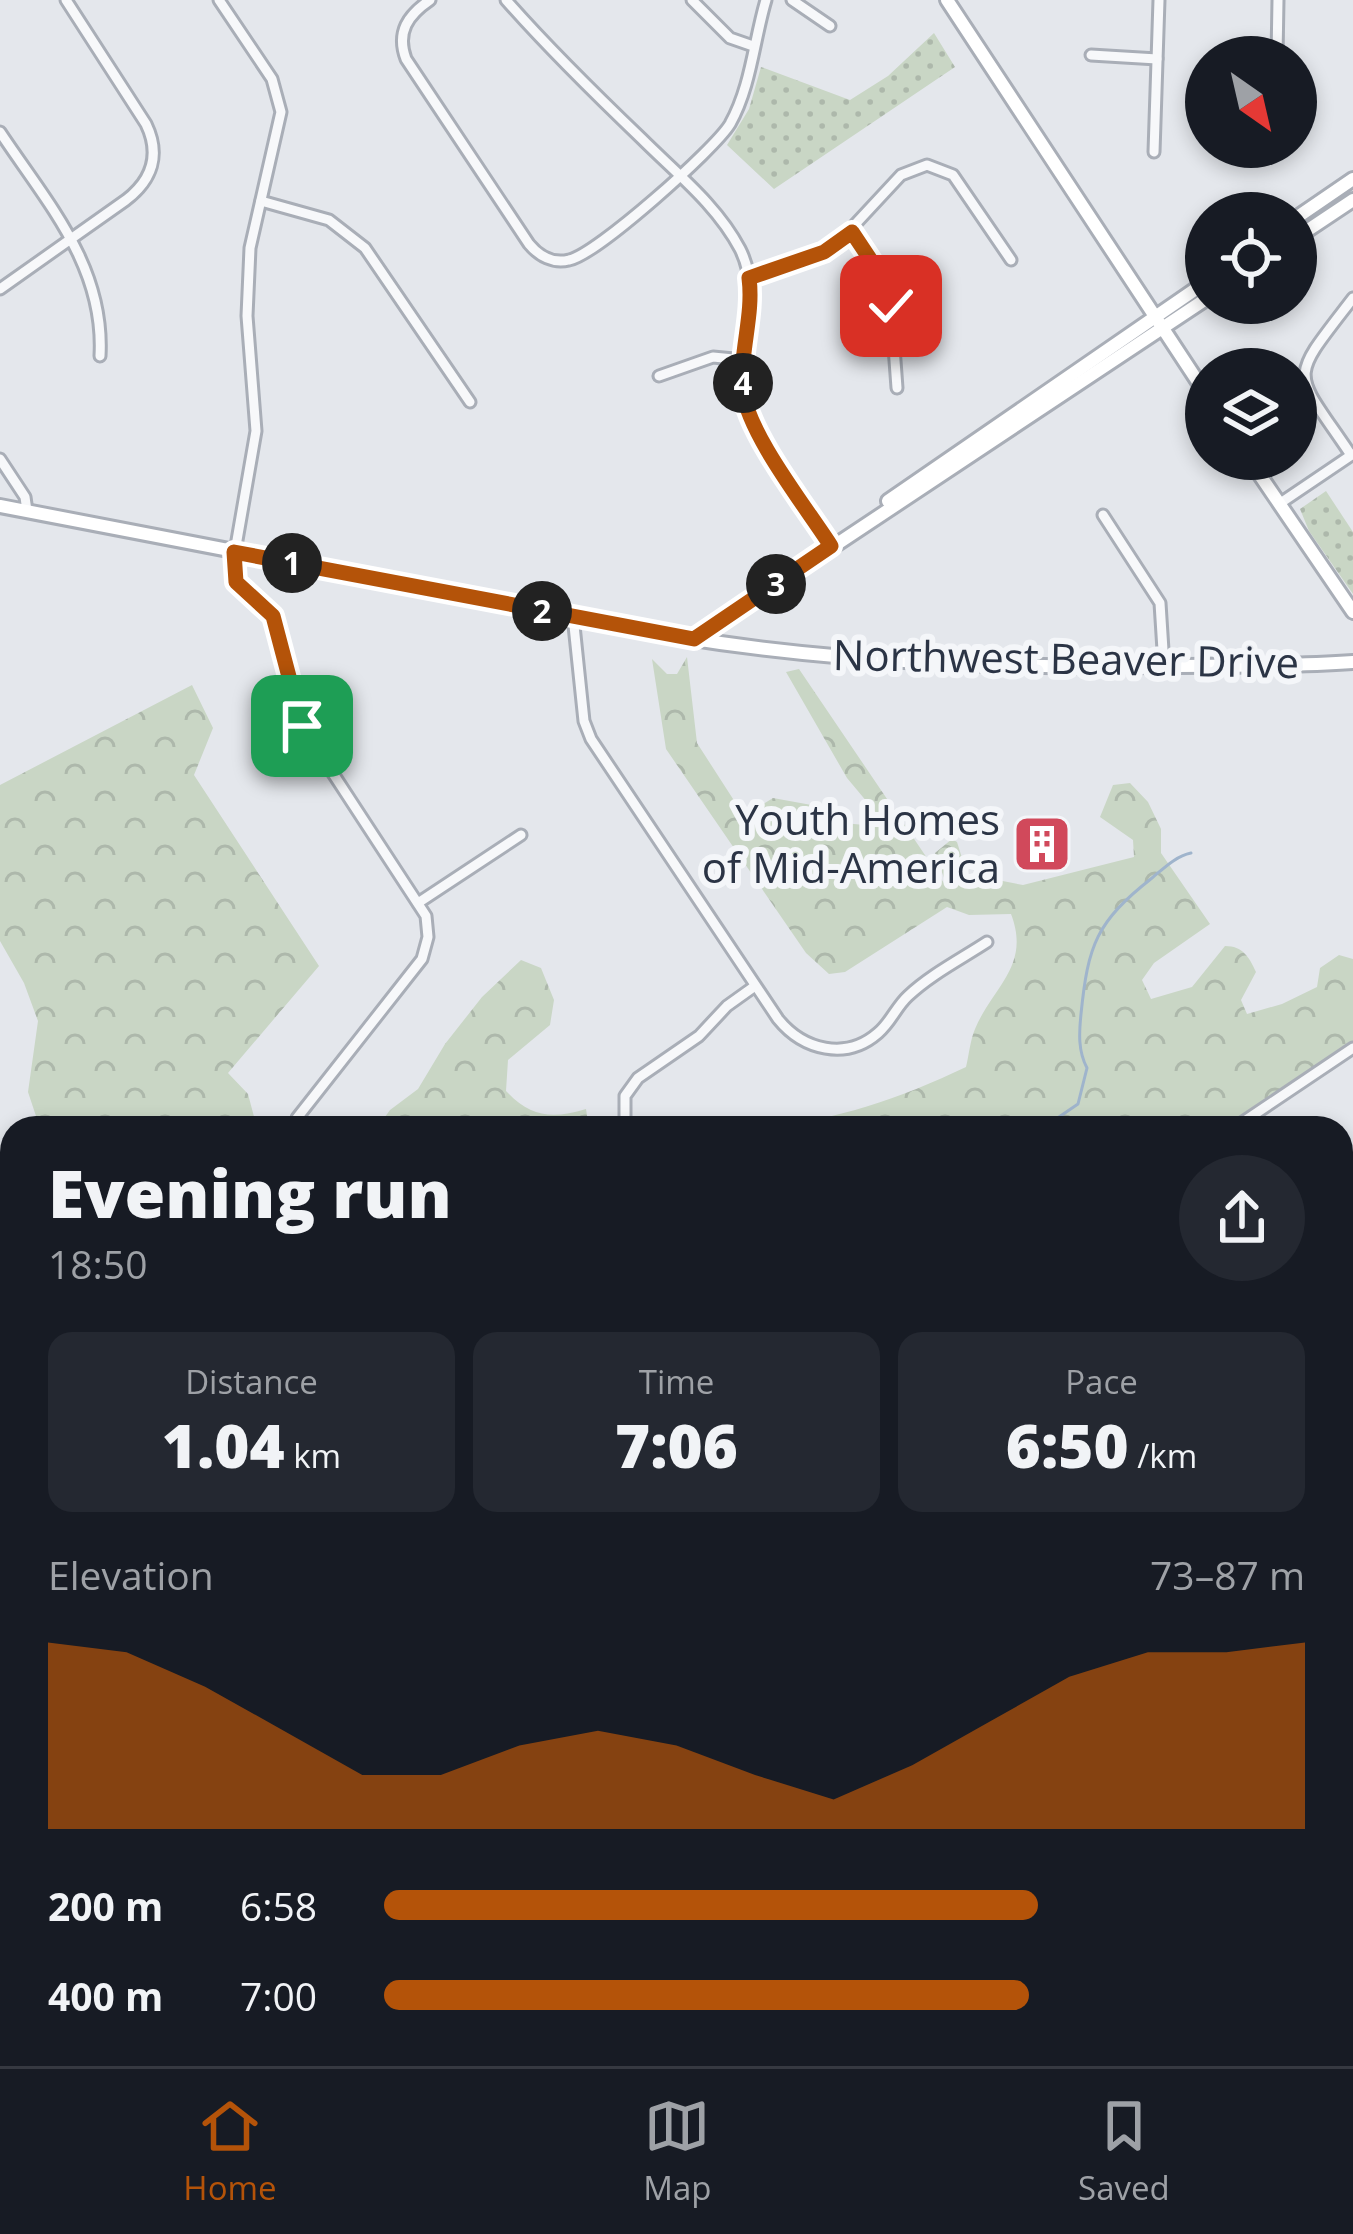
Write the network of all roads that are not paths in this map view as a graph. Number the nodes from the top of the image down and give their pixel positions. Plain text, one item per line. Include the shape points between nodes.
1 (66, 0) edge
2 (219, 0) edge
3 (430, 0) edge
4 (506, 0) edge
5 (692, 0) edge
6 (766, 0) edge
7 (792, 0) edge
8 (946, 0) edge
9 (1159, 0) edge
10 (1278, 0) edge
11 (830, 26) dead end
12 (1277, 36) edge
13 (753, 46) junction
14 (1091, 55) dead end
15 (1157, 59) junction
16 (0, 132) edge
17 (1154, 152) dead end
18 (680, 176) junction
19 (1353, 179) edge
20 (1353, 200) edge
21 (261, 201) junction
22 (1317, 204) edge
23 (1317, 224) edge
24 (852, 232) junction
25 (71, 238) junction
26 (1011, 260) dead end
27 (749, 278) junction
28 (0, 289) edge
29 (1353, 298) edge
30 (1185, 299) edge
31 (1185, 308) edge
32 (1157, 322) junction
33 (100, 356) dead end
34 (744, 360) junction
35 (1185, 363) edge
36 (659, 376) dead end
37 (897, 388) dead end
38 (470, 402) dead end
39 (1352, 455) edge
40 (0, 460) edge
41 (1263, 480) edge
42 (1279, 504) junction
43 (0, 506) edge
44 (27, 511) junction
45 (1102, 515) dead end
46 (831, 546) junction
47 (234, 552) junction
48 (1353, 612) edge
49 (573, 616) junction
50 (694, 639) junction
51 (1353, 662) edge
52 (1164, 665) junction
53 (521, 836) dead end
54 (418, 903) junction
55 (987, 942) dead end
56 (755, 986) junction
57 (1353, 1048) edge
58 (299, 1116) edge
59 (626, 1116) edge
60 (1252, 1116) edge

1 - 25 street via 151,134 152,169 140,189
2 - 21 street via 280,98
3 - 18 street via 406,22 406,59 536,251 552,260 578,257
4 - 18 street
5 - 13 street via 730,38
6 - 13 street
7 - 11 street
8 - 32 main road
9 - 15 street
10 - 12 street
13 - 18 street via 730,124
14 - 15 street
15 - 17 street
16 - 25 street
18 - 27 street via 724,224
19 - 22 main road
20 - 23 main road
21 - 38 street via 329,220 365,248
21 - 47 street via 246,287 256,431
24 - 26 street via 902,175 936,166 959,183
24 - 27 street via 824,252
24 - 37 street via 891,306
25 - 28 street
25 - 33 street via 97,297
27 - 34 street
29 - 39 street via 1302,370
30 - 32 main road
31 - 32 main road
32 - 35 main road
32 - 46 main road
34 - 36 street via 713,358
34 - 46 street via 751,418
39 - 42 street
40 - 44 street
41 - 42 main road
42 - 48 main road
43 - 44 main road, Northwest Beaver Drive
44 - 47 main road, Northwest Beaver Drive
45 - 52 street via 1160,603
46 - 50 main road
47 - 49 main road, Northwest Beaver Drive
47 - 54 street via 236,582 276,625 302,726
49 - 50 main road, Northwest Beaver Drive
49 - 56 street via 586,730
50 - 52 main road, Northwest Beaver Drive via 905,664
51 - 52 main road, Northwest Beaver Drive
53 - 54 street
54 - 58 street via 428,926 422,959
55 - 56 street via 916,989 881,1031 852,1047 828,1049 794,1036
56 - 59 street via 638,1078 625,1096
57 - 60 street

